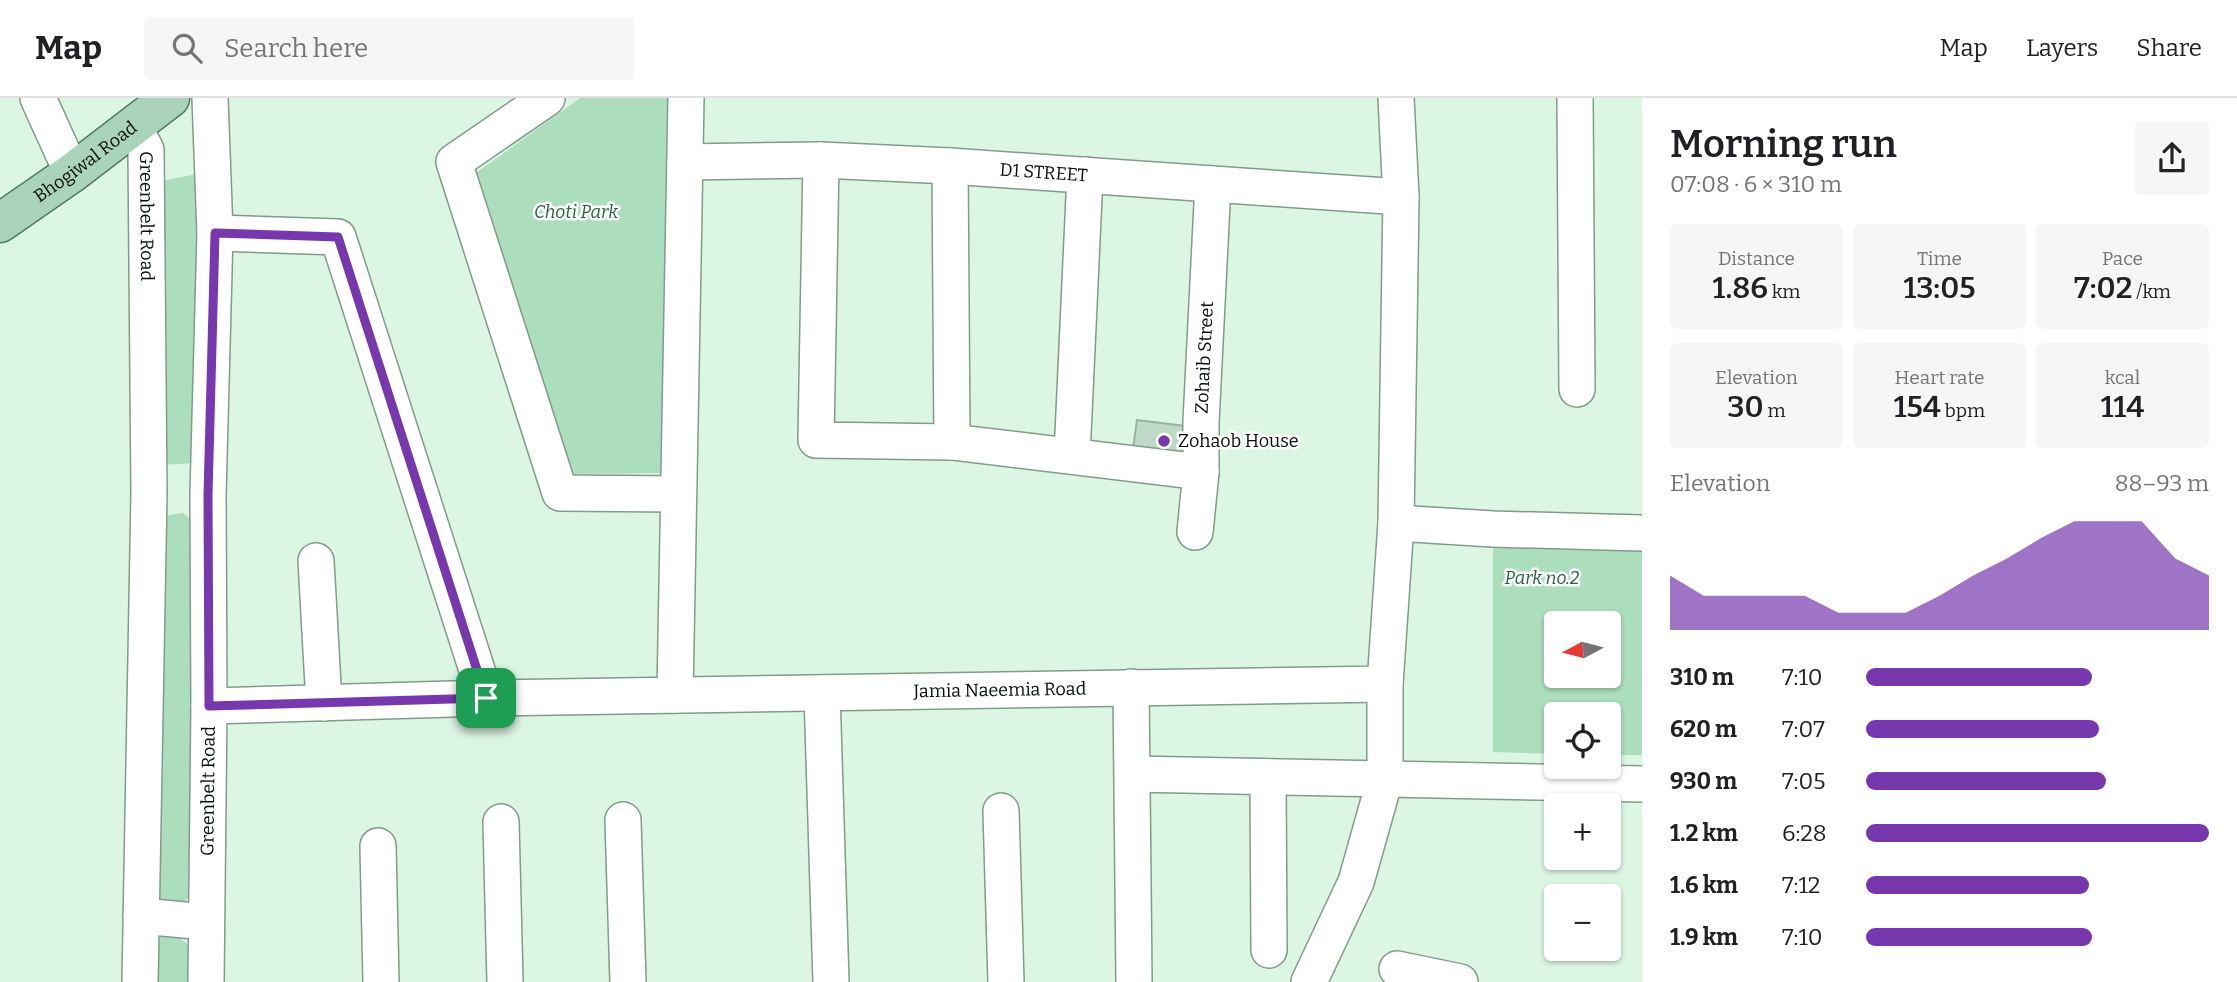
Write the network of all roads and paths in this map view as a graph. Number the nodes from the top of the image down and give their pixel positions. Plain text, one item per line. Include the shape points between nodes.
1 (38, 98) edge
2 (170, 98) edge
3 (210, 98) edge
4 (547, 98) edge
5 (686, 98) edge
6 (1396, 98) edge
7 (1575, 98) edge
8 (134, 126) junction
9 (821, 160) junction
10 (685, 162) junction
11 (950, 166) junction
12 (72, 173) junction
13 (1085, 175) junction
14 (1213, 184) junction
15 (1401, 197) junction
16 (0, 223) edge
17 (215, 233) junction
18 (1577, 389) dead end
19 (952, 442) junction
20 (1072, 456) junction
21 (1201, 472) junction
22 (149, 493) junction
23 (678, 494) junction
24 (208, 495) junction
25 (1396, 523) junction
26 (1195, 532) dead end
27 (1642, 533) edge
28 (316, 561) dead end
29 (1385, 684) junction
30 (1132, 687) junction
31 (822, 693) junction
32 (675, 695) junction
33 (486, 698) junction
34 (324, 703) junction
35 (209, 706) junction
36 (1133, 774) junction
37 (1268, 777) junction
38 (1385, 779) junction
39 (1642, 784) edge
40 (1001, 811) dead end
41 (623, 820) dead end
42 (501, 822) dead end
43 (378, 846) dead end
44 (141, 916) junction
45 (206, 922) junction
46 (1269, 950) dead end
47 (1397, 969) dead end
48 (378, 981) edge
49 (139, 982) edge
50 (206, 982) edge
51 (505, 982) edge
52 (628, 982) edge
53 (831, 982) edge
54 (1006, 982) edge
55 (1134, 982) edge
56 (1309, 982) edge
57 (1460, 982) edge

1 - 12 street
2 - 8 main road, Bhogiwal Road
3 - 17 street, Greenbelt Road
4 - 23 street via 454,162 560,493
5 - 10 street
6 - 15 street
7 - 18 street
8 - 12 main road, Bhogiwal Road
8 - 22 street, Greenbelt Road via 146,150
9 - 10 street, D1 STREET
9 - 11 street, D1 STREET
9 - 19 street via 816,440
10 - 23 street
11 - 13 street, D1 STREET
11 - 19 street
12 - 16 main road, Bhogiwal Road
13 - 14 street, D1 STREET
13 - 20 street
14 - 15 street, D1 STREET
14 - 21 street, Zohaib Street
15 - 25 street
17 - 24 street, Greenbelt Road
17 - 33 street via 338,237
19 - 20 street
20 - 21 street
21 - 26 street, Zohaib Street
22 - 24 street
22 - 44 street, Greenbelt Road
23 - 32 street
24 - 35 street, Greenbelt Road
25 - 27 street
25 - 29 street
28 - 34 street
29 - 30 street, Jamia Naeemia Road
29 - 38 street
30 - 31 street, Jamia Naeemia Road
30 - 36 street
31 - 32 street, Jamia Naeemia Road
31 - 53 street
32 - 33 street, Jamia Naeemia Road
33 - 34 street, Jamia Naeemia Road
34 - 35 street, Jamia Naeemia Road
35 - 45 street, Greenbelt Road
36 - 37 street
36 - 55 street
37 - 38 street
37 - 46 street
38 - 39 street
38 - 56 street via 1356,882
40 - 54 street
41 - 52 street
42 - 51 street
43 - 48 street
44 - 45 street
44 - 49 street, Greenbelt Road
45 - 50 street, Greenbelt Road
47 - 57 street

